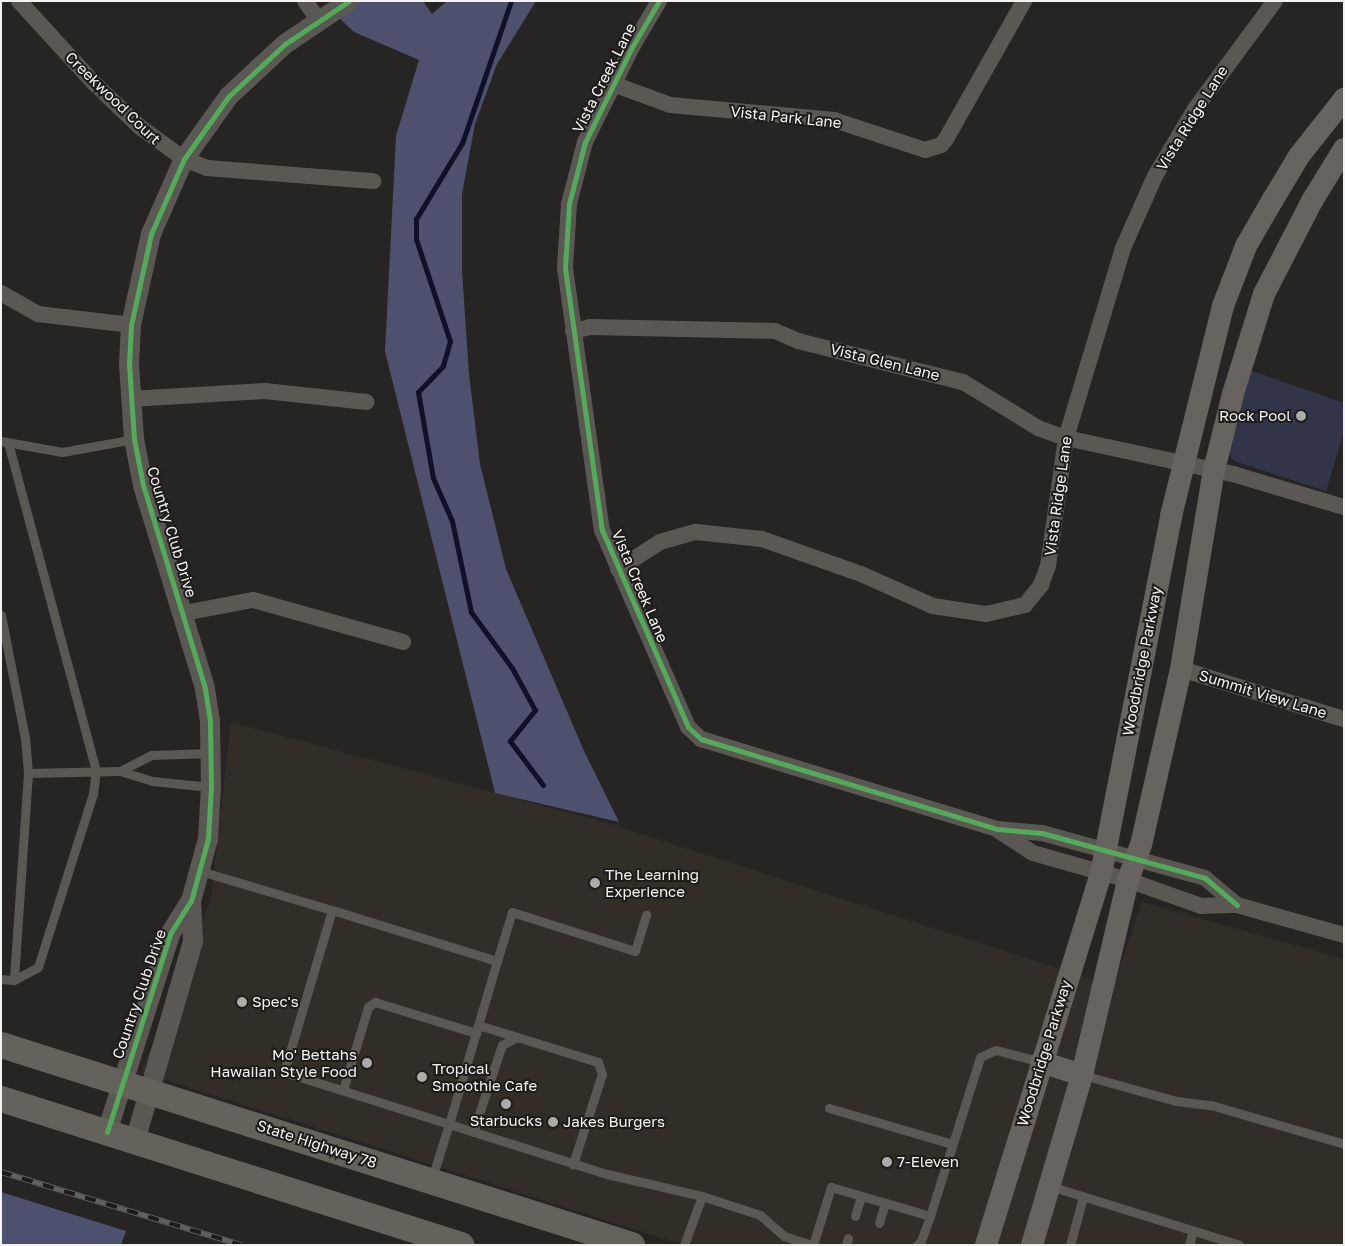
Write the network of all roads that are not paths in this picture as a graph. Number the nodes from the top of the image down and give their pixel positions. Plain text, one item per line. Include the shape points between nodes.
1 (19, 1) edge
2 (305, 1) edge
3 (349, 1) edge
4 (660, 1) edge
5 (1024, 1) edge
6 (1275, 1) edge
7 (319, 21) junction
8 (613, 84) junction
9 (1344, 99) edge
10 (1344, 149) edge
11 (184, 159) junction
12 (373, 181) dead end
13 (1, 293) edge
14 (131, 325) junction
15 (573, 331) junction
16 (130, 399) junction
17 (366, 402) dead end
18 (1066, 438) junction
19 (134, 439) junction
20 (5, 442) edge
21 (1183, 462) junction
22 (1214, 470) junction
23 (1344, 507) edge
24 (618, 569) junction
25 (184, 613) junction
26 (1, 615) edge
27 (403, 642) dead end
28 (1182, 670) junction
29 (1344, 719) edge
30 (212, 753) junction
31 (96, 771) junction
32 (120, 771) junction
33 (28, 773) junction
34 (211, 787) junction
35 (998, 829) junction
36 (1106, 852) junction
37 (1136, 859) junction
38 (200, 871) junction
39 (1101, 874) junction
40 (1128, 880) junction
41 (191, 901) junction
42 (1236, 905) junction
43 (332, 910) junction
44 (646, 915) dead end
45 (1344, 935) edge
46 (497, 961) junction
47 (158, 971) junction
48 (182, 979) junction
49 (1, 980) edge
50 (14, 980) junction
51 (477, 1029) junction
52 (517, 1037) junction
53 (1, 1045) edge
54 (1041, 1062) junction
55 (1082, 1075) junction
56 (123, 1082) junction
57 (343, 1090) junction
58 (150, 1091) junction
59 (1, 1099) edge
60 (829, 1108) dead end
61 (449, 1124) junction
62 (107, 1132) junction
63 (473, 1132) junction
64 (136, 1141) junction
65 (952, 1144) junction
66 (1344, 1144) edge
67 (573, 1164) junction
68 (431, 1181) junction
69 (1050, 1186) junction
70 (702, 1196) junction
71 (861, 1196) junction
72 (1083, 1197) junction
73 (885, 1203) junction
74 (855, 1216) dead end
75 (930, 1216) junction
76 (879, 1223) dead end
77 (1193, 1230) junction
78 (461, 1245) edge
79 (632, 1245) edge
80 (684, 1245) edge
81 (813, 1245) edge
82 (917, 1245) edge
83 (986, 1245) edge
84 (1032, 1245) edge
85 (1070, 1245) edge
86 (1189, 1245) edge
87 (1239, 1245) edge

1 - 11 street, Creekwood Court via 133,121 156,142
2 - 7 street
3 - 7 street, Country Club Drive
4 - 8 street, Vista Creek Lane
5 - 8 street, Vista Park Lane via 946,139 940,145 925,150 834,120 670,106
6 - 18 street, Vista Ridge Lane via 1195,109 1142,204 1122,248
7 - 11 street, Country Club Drive via 284,44 253,72 211,119
8 - 15 street, Vista Creek Lane via 585,142 568,204 565,268
9 - 21 main road, Woodbridge Parkway via 1299,156 1246,246 1216,330
10 - 22 main road via 1286,248 1264,294
11 - 12 street, Creekwood Court via 207,168
11 - 14 street, Country Club Drive via 150,234
13 - 14 street via 38,314
14 - 16 street, Country Club Drive
15 - 18 street, Vista Glen Lane via 590,327 775,331 798,341 963,382 1038,428
15 - 24 street, Vista Creek Lane via 602,530
16 - 17 street via 265,391
16 - 19 street, Country Club Drive
18 - 21 street, Vista Glen Lane
18 - 24 street, Vista Ridge Lane via 1048,566 1041,585 1025,605 986,614 933,606 861,574 762,539 696,532 660,542
19 - 20 lane via 62,452
19 - 25 street, Country Club Drive via 143,485
20 - 31 lane
21 - 22 street, Vista Glen Lane
21 - 36 main road, Woodbridge Parkway via 1138,672
22 - 23 street, Vista Glen Lane
22 - 28 main road
24 - 35 street, Vista Creek Lane via 679,709 694,734
25 - 27 street via 254,600
25 - 30 street, Country Club Drive via 206,688
26 - 33 lane via 25,738
28 - 29 street, Summit View Lane
28 - 37 main road
30 - 32 lane via 151,755
30 - 34 street, Country Club Drive
31 - 32 lane
31 - 33 lane
31 - 50 lane via 93,794 38,967
32 - 34 lane via 152,781
33 - 50 lane
34 - 38 street, Country Club Drive via 208,839
35 - 36 street, Vista Creek Lane via 1042,833
35 - 39 street, Vista Creek Lane via 1033,853
36 - 37 street, Vista Creek Lane
36 - 39 main road, Woodbridge Parkway
37 - 40 main road
37 - 42 street, Vista Creek Lane via 1205,878
38 - 41 street, Country Club Drive
38 - 43 lane
39 - 40 street, Vista Creek Lane
39 - 54 main road, Woodbridge Parkway
40 - 42 street, Vista Creek Lane via 1201,906
40 - 55 main road
41 - 47 street, Country Club Drive via 170,934
41 - 48 street, Country Club Drive via 193,942
42 - 45 street
43 - 46 lane
43 - 57 lane via 284,1072
44 - 46 lane via 635,951 512,912
46 - 51 lane
47 - 48 street, Country Club Drive
47 - 56 street, Country Club Drive
48 - 58 street, Country Club Drive
49 - 50 lane
51 - 52 lane
51 - 57 lane via 375,1002 368,1007
51 - 61 lane
52 - 63 lane via 502,1045
52 - 67 lane via 598,1062 602,1074
53 - 56 main road, State Highway 78
54 - 55 main road
54 - 65 lane via 996,1050 980,1057
54 - 83 main road, Woodbridge Parkway
55 - 66 lane via 1176,1101 1211,1105
55 - 69 main road
56 - 58 main road, State Highway 78
56 - 62 street, Country Club Drive
57 - 61 lane
58 - 64 street, Country Club Drive
58 - 68 main road, State Highway 78
59 - 62 main road
60 - 65 lane
61 - 63 lane
61 - 68 lane
62 - 64 main road
63 - 67 lane
64 - 78 main road
65 - 75 lane
67 - 70 lane
68 - 79 main road, State Highway 78
69 - 72 lane
69 - 84 main road
70 - 80 lane
70 - 81 lane via 760,1215 784,1236
71 - 73 lane
71 - 74 lane
71 - 81 lane via 831,1187
72 - 77 lane
72 - 85 lane
73 - 75 lane
73 - 76 lane
75 - 82 lane
77 - 86 lane
77 - 87 lane

